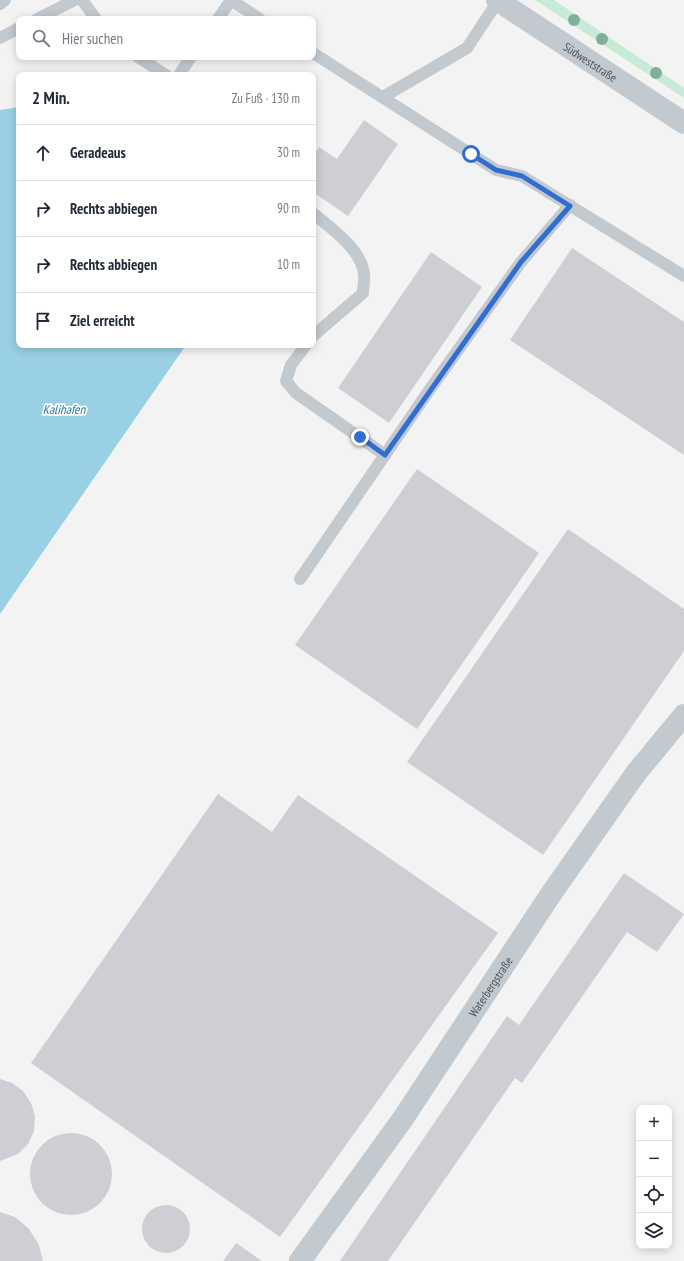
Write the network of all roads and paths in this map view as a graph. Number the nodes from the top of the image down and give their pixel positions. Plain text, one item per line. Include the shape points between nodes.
1 (5, 0) edge
2 (75, 0) edge
3 (82, 0) edge
4 (498, 1) edge
5 (0, 4) edge
6 (43, 16) edge
7 (94, 16) edge
8 (220, 16) edge
9 (255, 16) edge
10 (16, 30) edge
11 (0, 38) edge
12 (316, 55) edge
13 (143, 60) edge
14 (189, 60) edge
15 (161, 72) edge
16 (181, 72) edge
17 (383, 97) junction
18 (684, 123) edge
19 (570, 206) junction
20 (316, 216) edge
21 (684, 276) edge
22 (316, 333) edge
23 (304, 348) edge
24 (385, 455) junction
25 (300, 579) dead end
26 (684, 714) edge
27 (300, 1261) edge

1 - 5 lane
2 - 6 lane
3 - 7 lane
4 - 17 lane via 467,48
4 - 18 street, Südweststraße
8 - 9 lane via 231,0
10 - 11 lane
12 - 17 lane
13 - 15 lane
14 - 16 lane
17 - 19 lane via 496,170 522,176
19 - 21 lane
19 - 24 lane via 521,262
20 - 22 lane via 346,242 357,256 364,274 363,293
23 - 24 lane via 290,365 286,381 296,393
24 - 25 lane
26 - 27 street, Waterbergstraße via 632,779 551,894 402,1120

